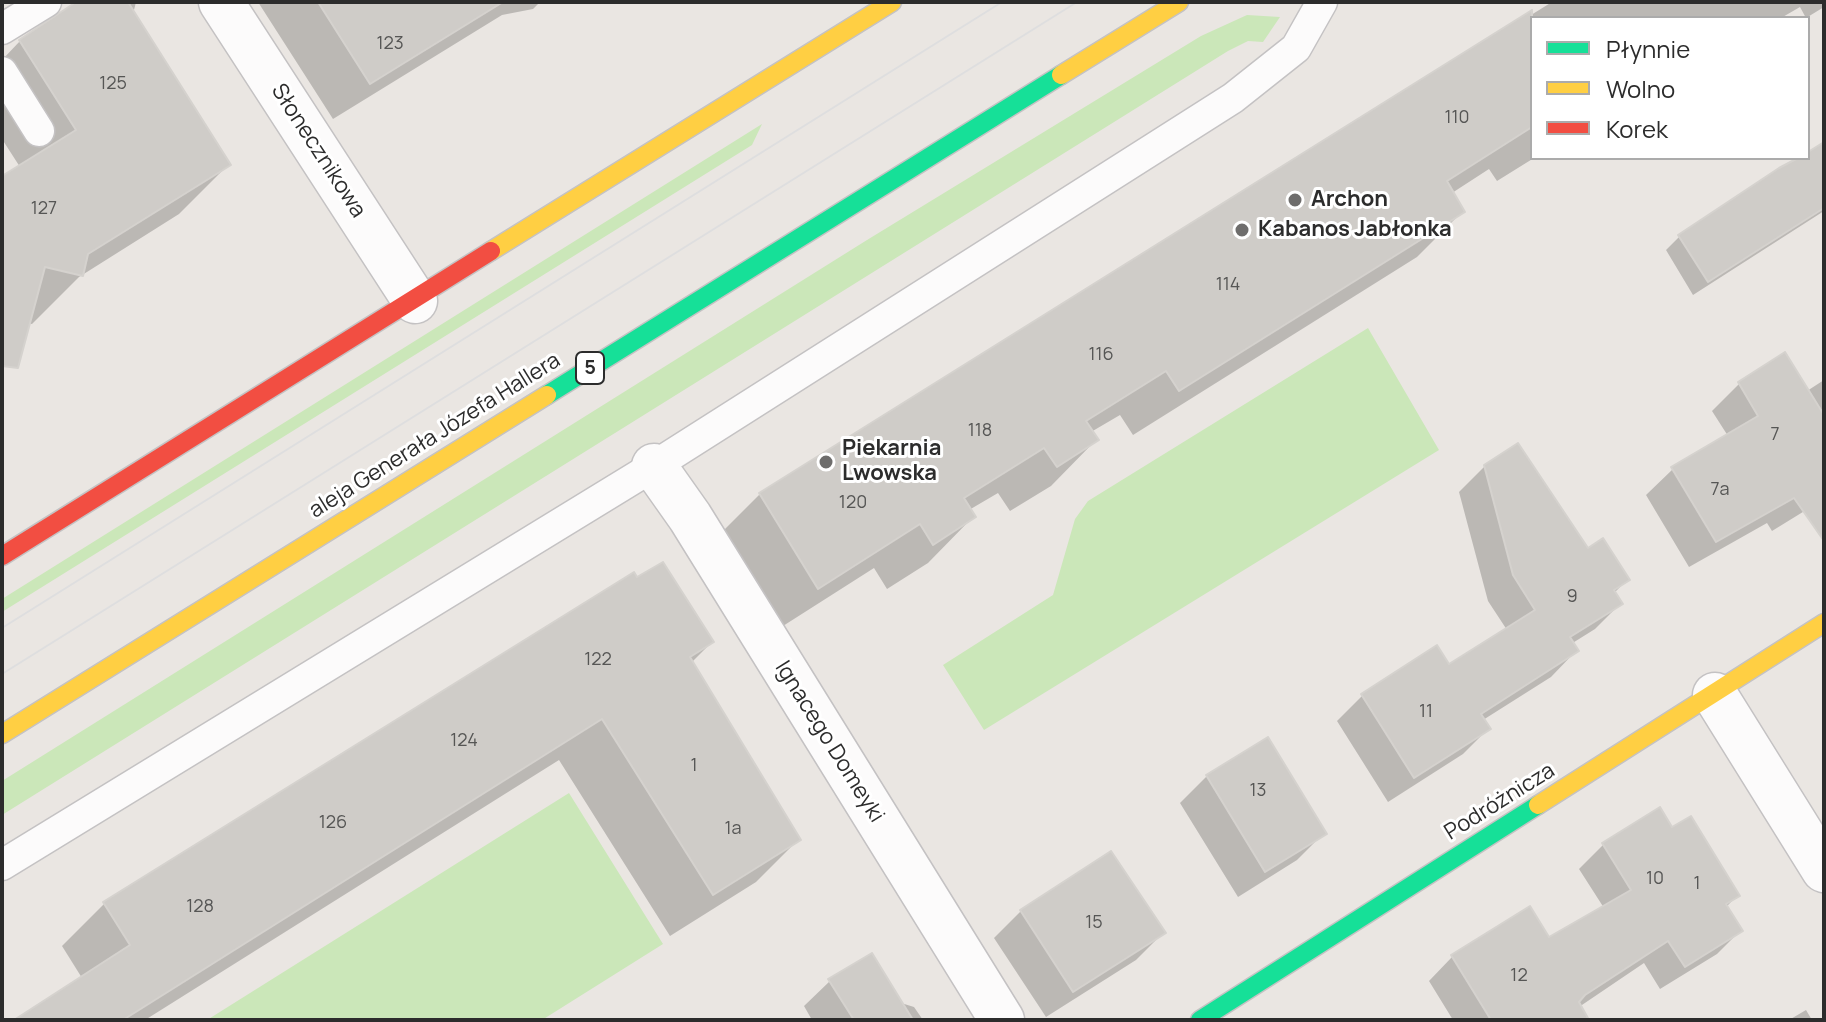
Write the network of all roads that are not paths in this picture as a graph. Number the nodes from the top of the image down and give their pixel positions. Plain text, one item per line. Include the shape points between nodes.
1 (46, 2) edge
2 (221, 2) edge
3 (892, 2) edge
4 (1179, 2) edge
5 (1322, 2) edge
6 (2, 29) edge
7 (2, 72) edge
8 (39, 131) dead end
9 (415, 301) junction
10 (654, 466) junction
11 (2, 556) edge
12 (1824, 623) edge
13 (1715, 695) junction
14 (2, 734) edge
15 (2, 865) edge
16 (1824, 870) edge
17 (1002, 1020) edge
18 (1200, 1020) edge

1 - 6 lane
2 - 9 street, Słonecznikowa
3 - 9 main road
4 - 14 main road, aleja Generała Józefa Hallera / 5
5 - 10 lane via 1296,48 1233,98
7 - 8 lane
9 - 11 main road
10 - 15 lane
10 - 17 street, Ignacego Domeyki
12 - 13 main road, Podróżnicza
13 - 16 street
13 - 18 main road, Podróżnicza

